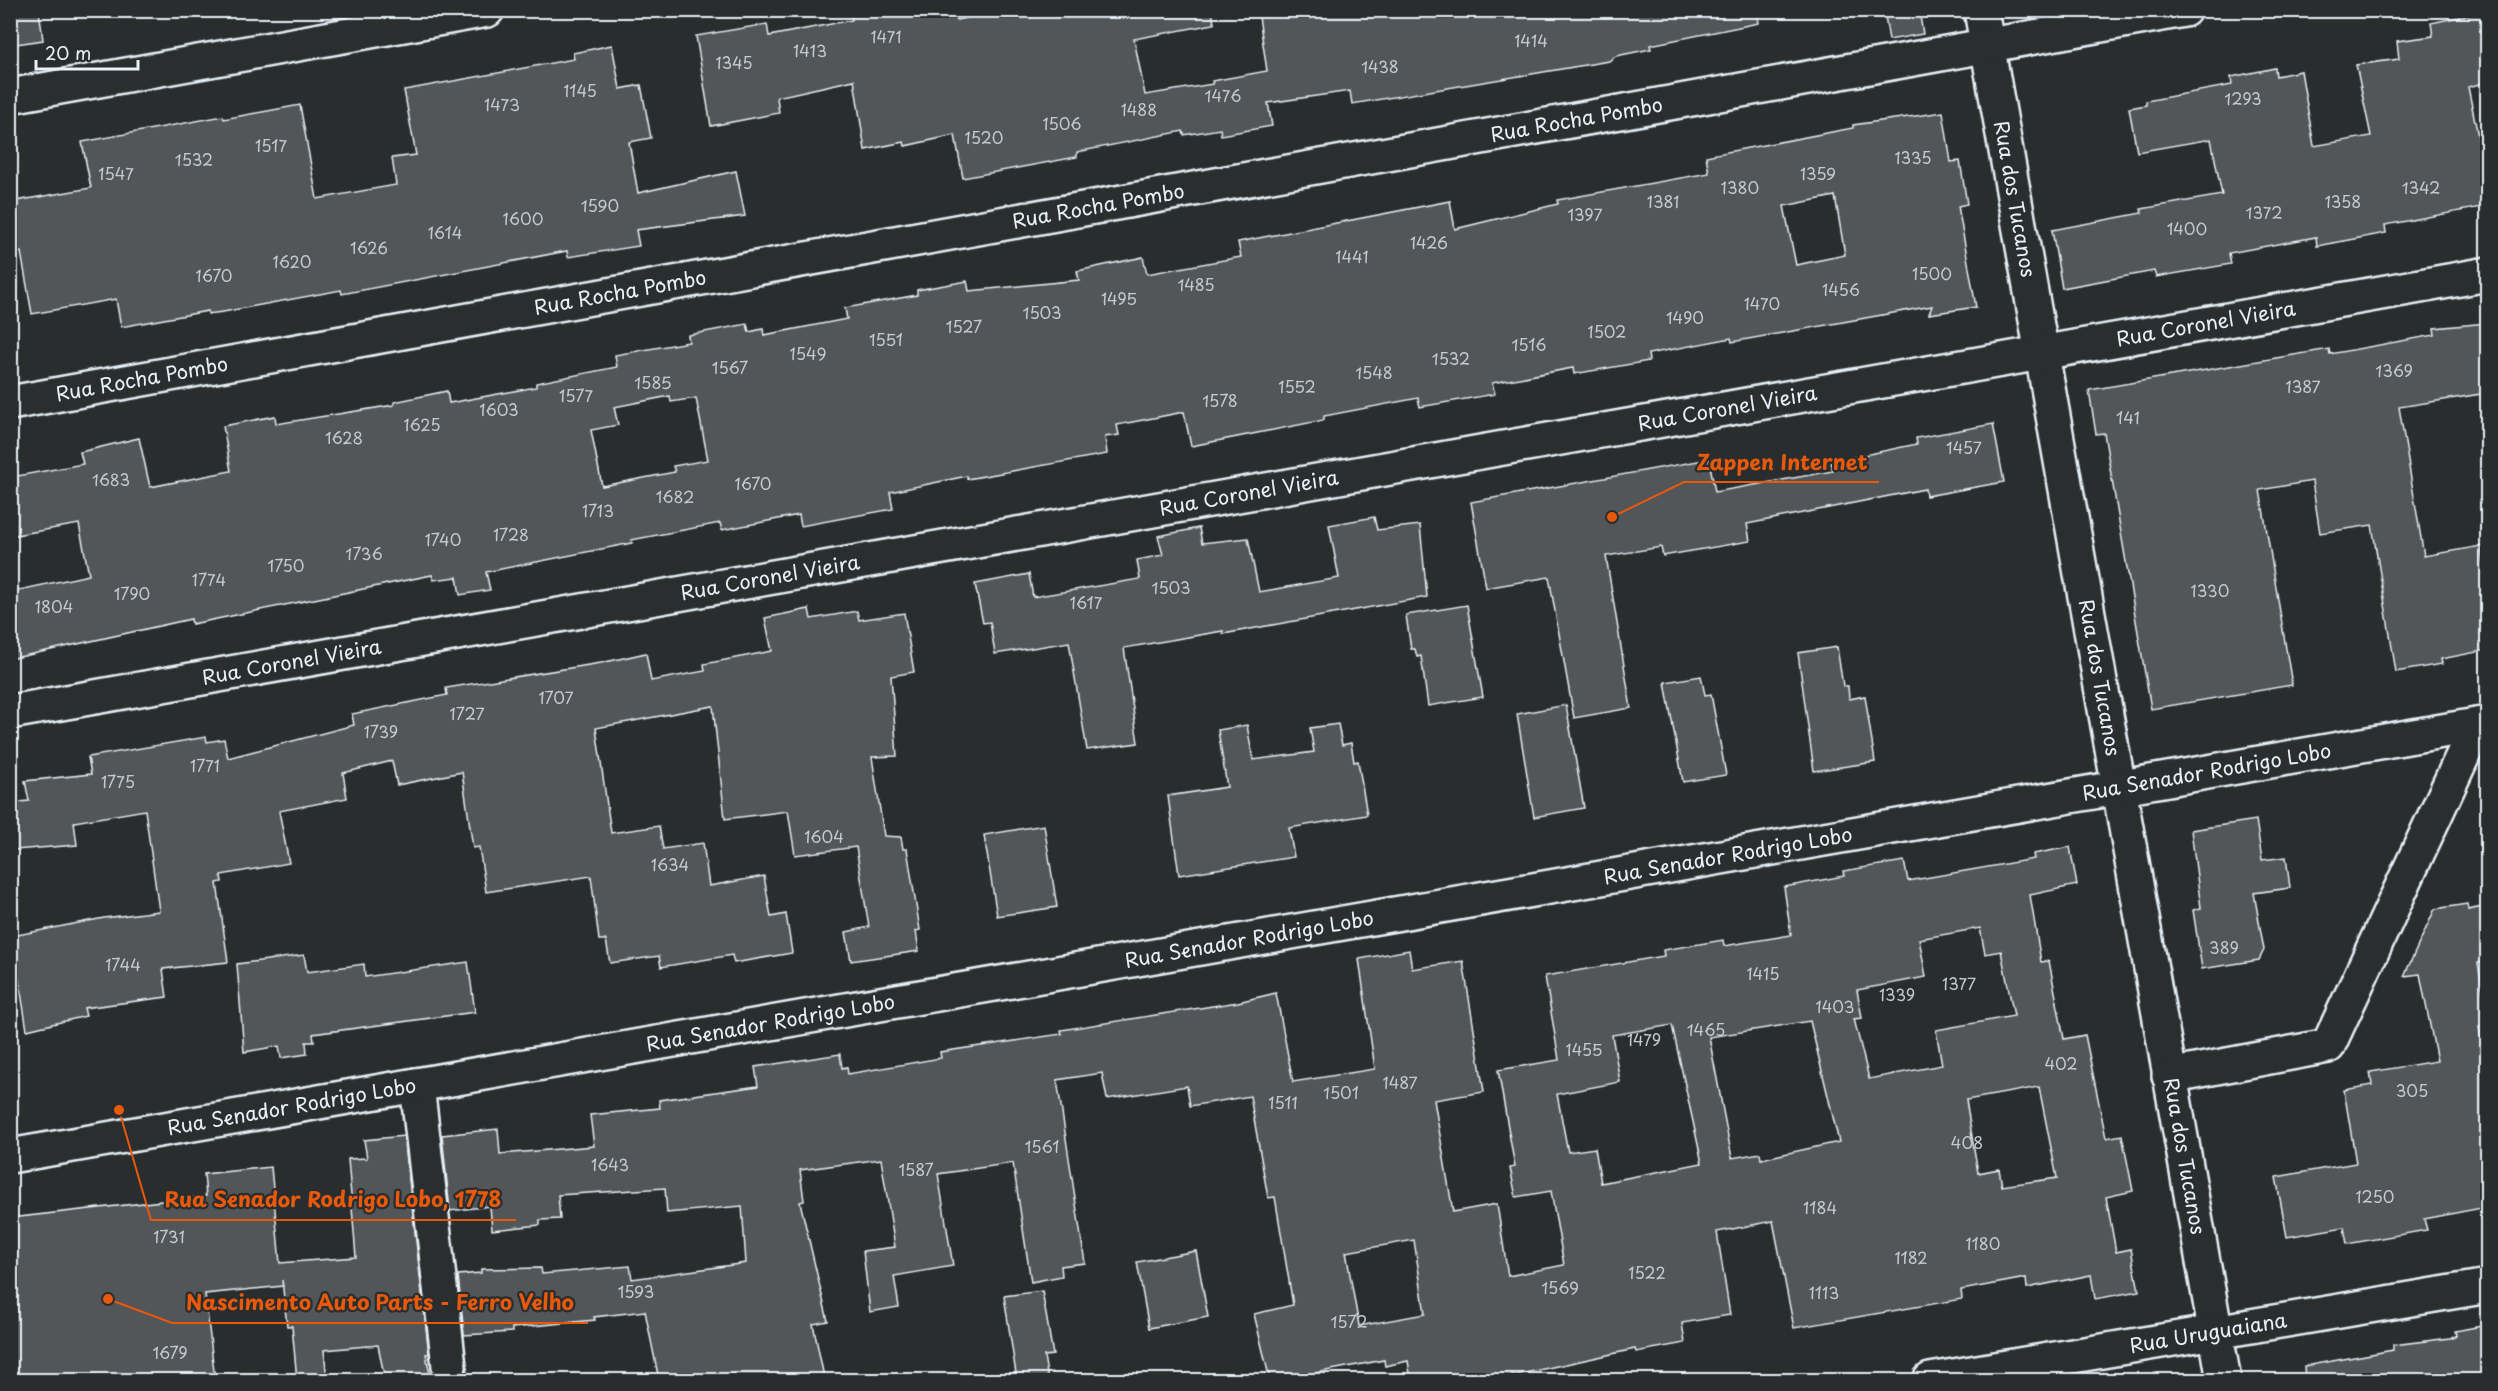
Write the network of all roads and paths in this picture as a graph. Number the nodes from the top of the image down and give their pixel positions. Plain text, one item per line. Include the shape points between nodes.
1 (487, 10) edge
2 (1981, 10) edge
3 (2184, 10) edge
4 (1987, 46) junction
5 (10, 96) edge
6 (2487, 274) edge
7 (2041, 351) junction
8 (10, 403) edge
9 (10, 712) edge
10 (2482, 724) edge
11 (2118, 786) junction
12 (2169, 1076) junction
13 (417, 1086) junction
14 (10, 1156) edge
15 (2487, 1286) edge
16 (2215, 1332) junction
17 (449, 1366) dead end
18 (1930, 1380) edge
19 (2224, 1380) edge

1 - 5 street
2 - 4 street, Rua dos Tucanos
3 - 4 street, Rua Rocha Pombo
4 - 7 street, Rua dos Tucanos
4 - 8 street, Rua Rocha Pombo
6 - 7 street, Rua Coronel Vieira
7 - 9 street, Rua Coronel Vieira
7 - 11 street, Rua dos Tucanos
10 - 11 street, Rua Senador Rodrigo Lobo
10 - 12 street via 2328,1046
11 - 12 street, Rua dos Tucanos
11 - 13 street, Rua Senador Rodrigo Lobo
12 - 16 street, Rua dos Tucanos
13 - 14 street, Rua Senador Rodrigo Lobo
13 - 17 street
15 - 16 street, Rua Uruguaiana
16 - 18 street, Rua Uruguaiana
16 - 19 street, Rua dos Tucanos

